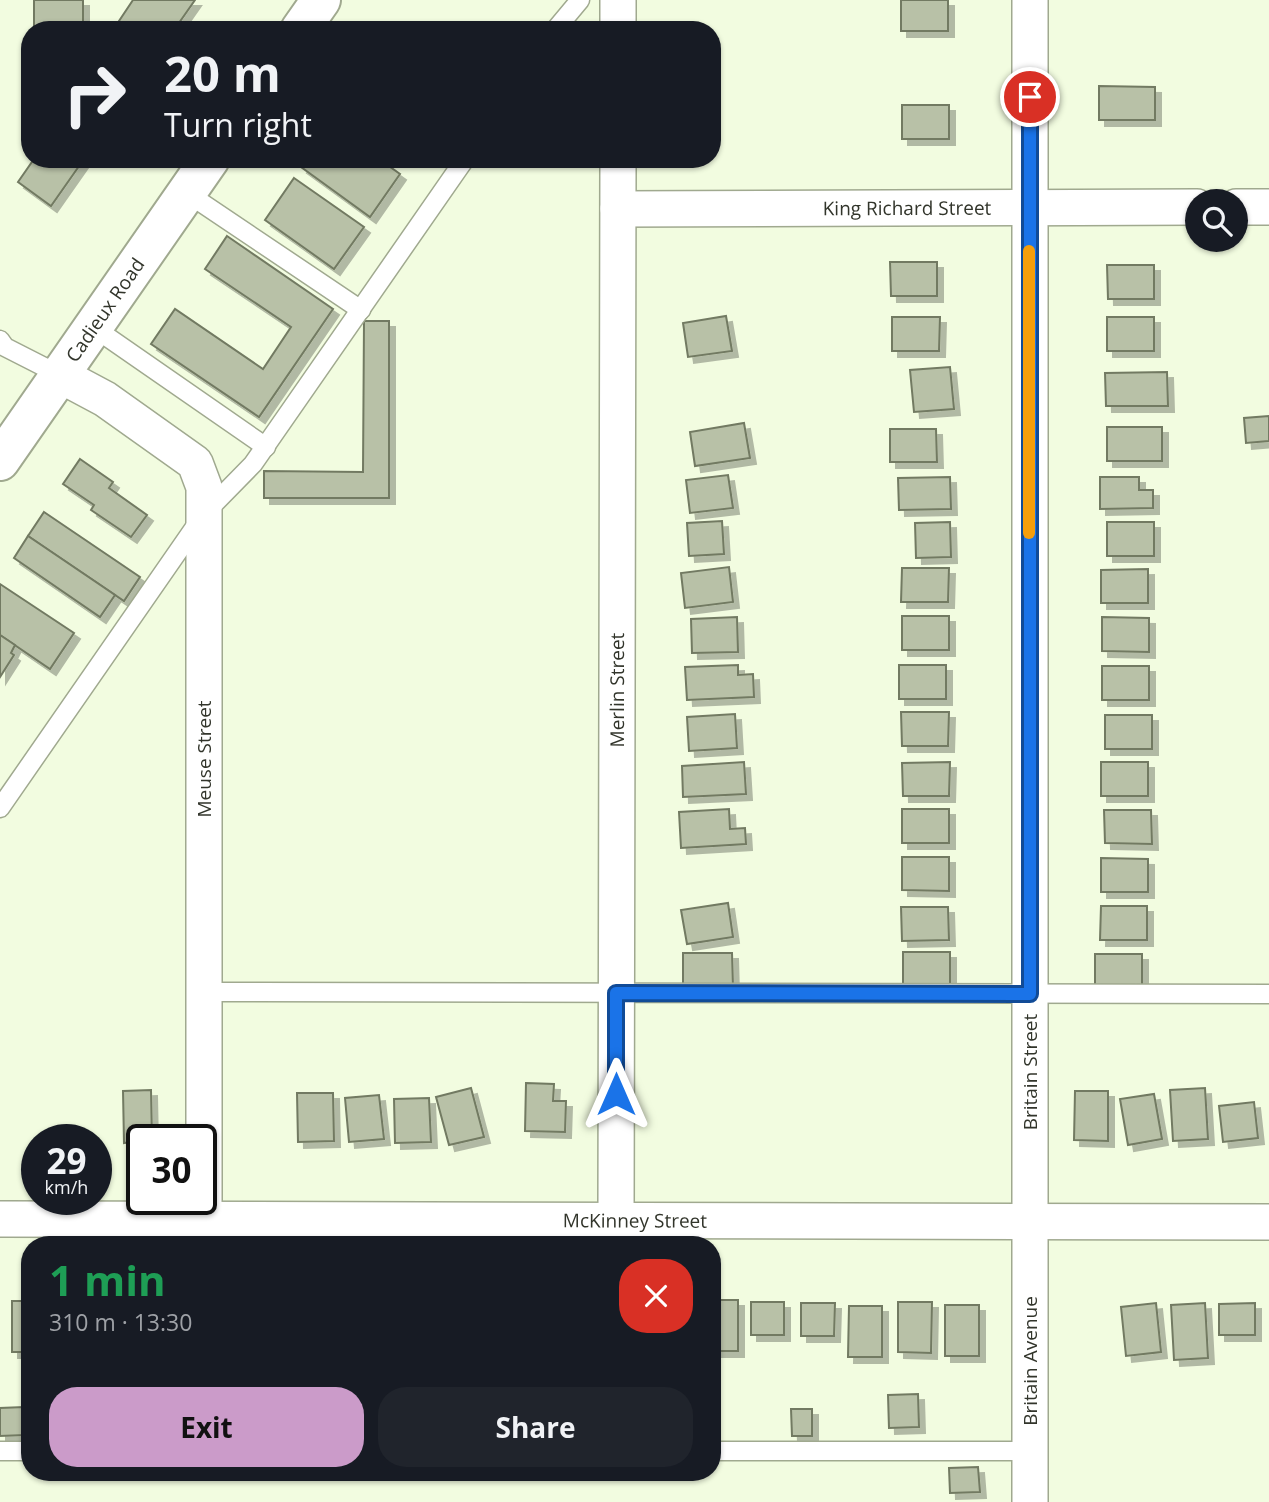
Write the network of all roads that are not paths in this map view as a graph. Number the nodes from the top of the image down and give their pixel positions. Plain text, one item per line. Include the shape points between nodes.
1 (321, 0) edge
2 (580, 0) edge
3 (618, 0) edge
4 (1030, 0) edge
5 (306, 21) edge
6 (562, 21) edge
7 (618, 21) edge
8 (204, 168) edge
9 (459, 168) edge
10 (618, 168) edge
11 (187, 192) junction
12 (1185, 207) edge
13 (1248, 207) edge
14 (1269, 207) edge
15 (1030, 208) junction
16 (618, 209) junction
17 (361, 310) junction
18 (93, 327) junction
19 (0, 340) edge
20 (60, 375) junction
21 (265, 447) junction
22 (0, 461) edge
23 (204, 514) junction
24 (0, 808) edge
25 (204, 992) junction
26 (616, 993) junction
27 (1030, 994) junction
28 (1269, 994) edge
29 (0, 1219) edge
30 (204, 1220) junction
31 (616, 1220) junction
32 (1030, 1221) junction
33 (1269, 1222) edge
34 (0, 1451) edge
35 (21, 1451) edge
36 (721, 1451) edge
37 (1030, 1451) junction
38 (1030, 1502) edge

1 - 5 street
2 - 6 lane
3 - 7 street
4 - 15 street, Britain Street
8 - 11 street, Cadieux Road
9 - 17 lane
10 - 16 street, Merlin Street
11 - 17 lane
11 - 18 street, Cadieux Road
12 - 15 street, King Richard Street
13 - 14 street
15 - 16 street, King Richard Street
15 - 27 street, Britain Street
16 - 26 street, Merlin Street
17 - 21 lane
18 - 20 street, Cadieux Road
18 - 21 lane
19 - 20 lane via 5,347
20 - 22 street, Cadieux Road
20 - 23 street, Meuse Street via 106,399 195,463 204,487
21 - 23 lane
23 - 24 lane
23 - 25 street, Meuse Street
25 - 26 lane
25 - 30 street, Meuse Street
26 - 27 lane
26 - 31 street, Merlin Street
27 - 28 lane
27 - 32 street, Britain Street
29 - 30 street, McKinney Street
30 - 31 street, McKinney Street
31 - 32 street, McKinney Street
32 - 33 street, McKinney Street
32 - 37 street, Britain Avenue
34 - 35 lane
36 - 37 lane
37 - 38 street, Britain Avenue

